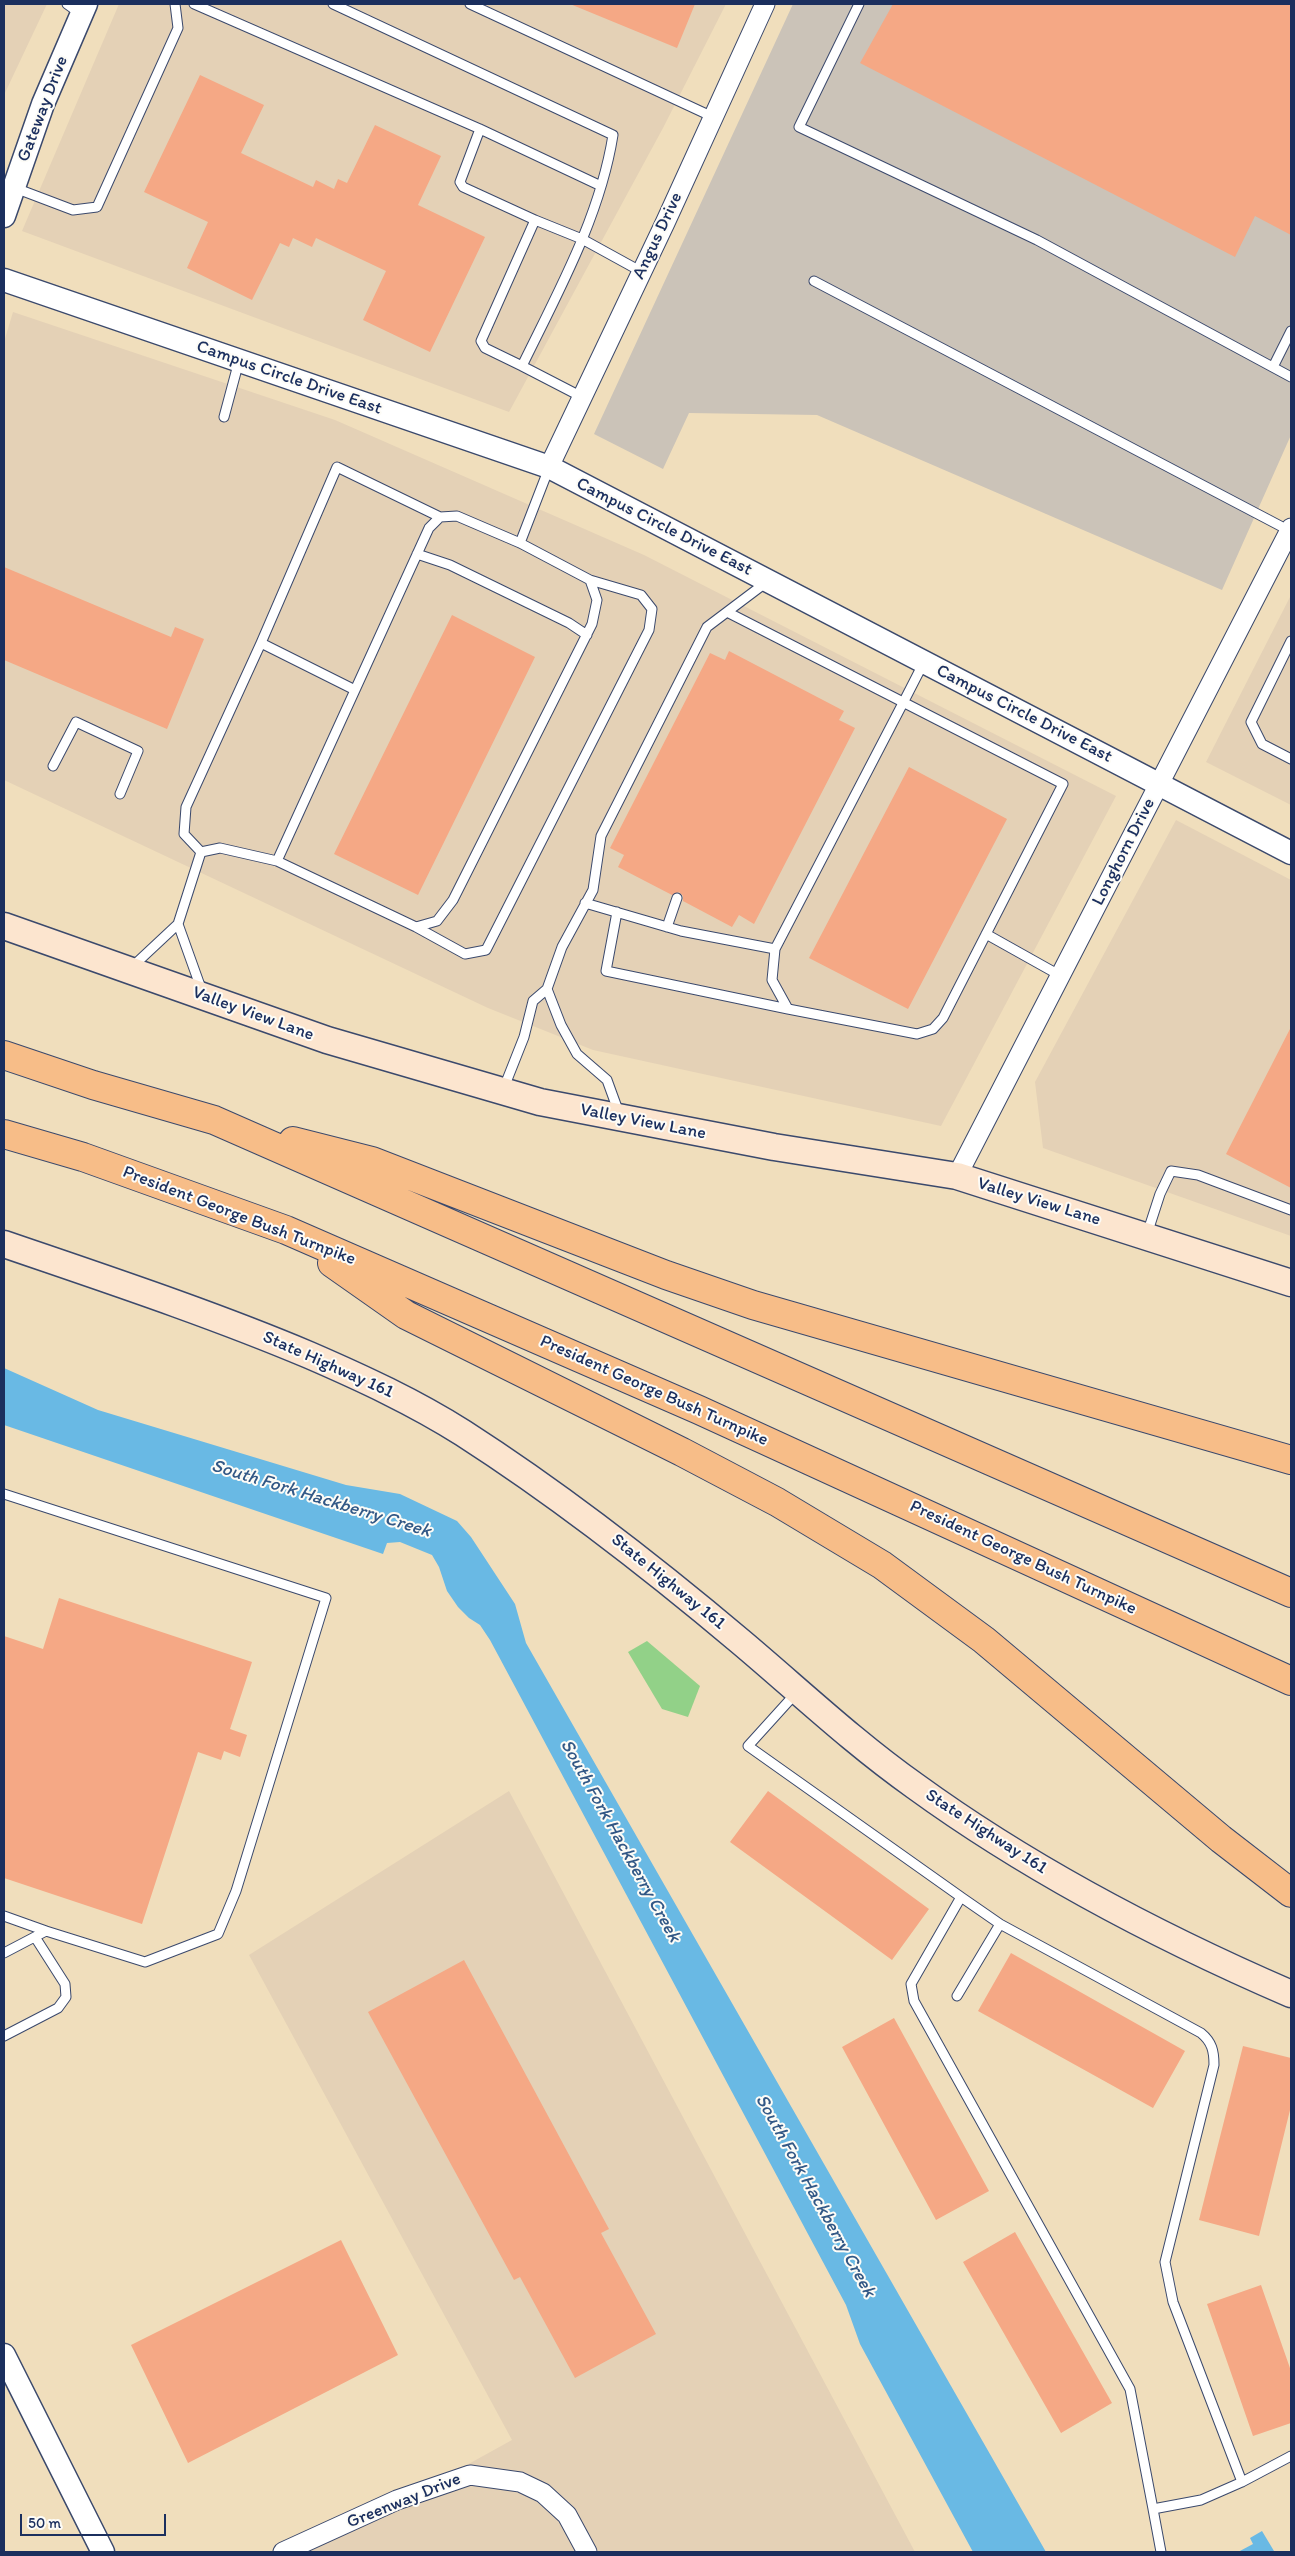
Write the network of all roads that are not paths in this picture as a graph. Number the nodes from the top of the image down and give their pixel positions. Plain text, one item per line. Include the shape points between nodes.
1 (175, 4) edge
2 (194, 4) edge
3 (333, 4) edge
4 (470, 4) edge
5 (764, 4) edge
6 (858, 4) edge
7 (78, 7) edge
8 (713, 117) junction
9 (480, 130) junction
10 (600, 186) junction
11 (14, 187) junction
12 (4, 216) edge
13 (535, 220) junction
14 (582, 240) junction
15 (642, 272) junction
16 (4, 280) edge
17 (814, 281) dead end
18 (1291, 331) edge
19 (239, 361) junction
20 (522, 366) junction
21 (1273, 367) junction
22 (1291, 377) edge
23 (582, 397) junction
24 (224, 417) dead end
25 (549, 467) junction
26 (440, 517) junction
27 (1290, 530) edge
28 (520, 543) junction
29 (417, 554) junction
30 (590, 580) junction
31 (768, 581) junction
32 (727, 612) junction
33 (587, 635) junction
34 (1291, 641) edge
35 (261, 643) junction
36 (924, 662) junction
37 (355, 690) junction
38 (903, 703) junction
39 (1291, 758) edge
40 (53, 766) dead end
41 (1158, 784) junction
42 (120, 794) dead end
43 (201, 852) junction
44 (1291, 853) edge
45 (277, 861) junction
46 (677, 898) dead end
47 (585, 903) junction
48 (617, 912) junction
49 (178, 924) junction
50 (4, 926) edge
51 (416, 927) junction
52 (667, 927) junction
53 (986, 934) junction
54 (775, 949) junction
55 (129, 970) junction
56 (1061, 976) junction
57 (547, 989) junction
58 (204, 996) junction
59 (788, 1009) junction
60 (4, 1055) edge
61 (502, 1091) junction
62 (620, 1117) junction
63 (214, 1120) junction
64 (4, 1134) edge
65 (958, 1176) junction
66 (1291, 1210) edge
67 (286, 1230) junction
68 (1147, 1235) junction
69 (4, 1244) edge
70 (1291, 1283) edge
71 (1291, 1460) edge
72 (4, 1494) edge
73 (1291, 1593) edge
74 (1291, 1680) edge
75 (798, 1690) junction
76 (1291, 1893) edge
77 (961, 1897) junction
78 (4, 1916) edge
79 (1000, 1924) junction
80 (46, 1931) junction
81 (35, 1937) junction
82 (4, 1953) edge
83 (1291, 1994) edge
84 (957, 1996) dead end
85 (4, 2036) edge
86 (4, 2355) edge
87 (1291, 2456) edge
88 (1242, 2482) junction
89 (1153, 2509) junction
90 (103, 2552) edge
91 (283, 2552) edge
92 (587, 2552) edge
93 (1162, 2552) edge

1 - 11 lane via 178,28 98,207 73,210
2 - 9 lane
3 - 10 lane via 613,135 607,169
4 - 8 lane
5 - 8 street, Angus Drive
6 - 21 lane via 799,126 1037,240
7 - 11 street, Gateway Drive
8 - 15 street, Angus Drive
9 - 10 lane
9 - 13 lane via 460,182 463,187
10 - 14 lane
11 - 12 street, Gateway Drive
13 - 14 lane
13 - 20 lane via 481,341 485,348
14 - 15 lane
14 - 20 lane
15 - 23 street, Angus Drive
16 - 19 street, Campus Circle Drive East
17 - 27 lane
18 - 21 lane
19 - 24 lane
19 - 25 street, Campus Circle Drive East
20 - 23 lane
21 - 22 lane
23 - 25 street, Angus Drive
25 - 28 lane
25 - 31 street, Campus Circle Drive East
26 - 28 lane via 457,516
26 - 29 lane via 429,528
26 - 35 lane via 337,467
27 - 41 street, Longhorn Drive
28 - 30 lane
29 - 33 lane via 450,565
29 - 37 lane
30 - 33 lane via 598,600
30 - 51 lane via 641,595 652,609 649,630 486,950 465,954
31 - 32 lane
31 - 36 street, Campus Circle Drive East
32 - 38 lane
32 - 47 lane via 707,627 601,836 593,890
33 - 51 lane via 453,900 437,921
34 - 39 lane via 1252,722 1262,744
35 - 37 lane
35 - 43 lane via 186,807 184,834
36 - 38 lane
36 - 41 street, Campus Circle Drive East
37 - 45 lane
38 - 53 lane via 1063,784
38 - 54 lane
40 - 42 lane via 76,722 138,751
41 - 44 street, Campus Circle Drive East
41 - 56 street, Longhorn Drive
43 - 45 lane via 220,848
43 - 49 lane
45 - 51 lane
46 - 52 lane
47 - 48 lane
47 - 57 lane via 562,947
48 - 52 lane
48 - 59 lane via 606,971
49 - 55 lane
49 - 58 lane
50 - 55 main road, Valley View Lane
52 - 54 lane
53 - 56 lane
53 - 59 lane via 943,1018 933,1029 917,1034
54 - 59 lane via 772,980
55 - 58 main road, Valley View Lane
56 - 65 street, Longhorn Drive
57 - 61 lane via 533,1001 524,1036
57 - 62 lane via 577,1054 607,1080
58 - 61 main road, Valley View Lane via 326,1040
60 - 63 highway
61 - 62 main road, Valley View Lane via 540,1102
62 - 65 main road, Valley View Lane via 774,1147
63 - 71 highway via 372,1161 666,1275 753,1305
63 - 73 highway
64 - 67 highway, President George Bush Turnpike via 83,1158
65 - 68 main road, Valley View Lane
66 - 68 lane via 1198,1175 1171,1171
67 - 74 highway, President George Bush Turnpike via 708,1414
67 - 76 highway via 406,1315 682,1452 777,1502 882,1565 984,1640 1221,1839
68 - 70 main road, Valley View Lane
69 - 75 main road, State Highway 161 via 204,1313 386,1389 460,1431 566,1504 705,1612
72 - 80 lane via 326,1598 236,1891 218,1934 146,1962
75 - 77 lane via 748,1746
75 - 83 main road, State Highway 161 via 912,1784 1001,1844 1066,1884 1158,1933
77 - 79 lane
77 - 89 lane via 911,1984 914,2001 1130,2389
78 - 80 lane
79 - 84 lane
79 - 88 lane via 1209,2040 1214,2052 1214,2065 1165,2262 1173,2302
80 - 81 lane
81 - 82 lane
81 - 85 lane via 65,1984 66,1997 58,2008
86 - 90 street
87 - 88 lane
88 - 89 lane via 1201,2500
89 - 93 lane
91 - 92 street, Greenway Drive via 397,2500 470,2475 520,2482 544,2493 567,2515

